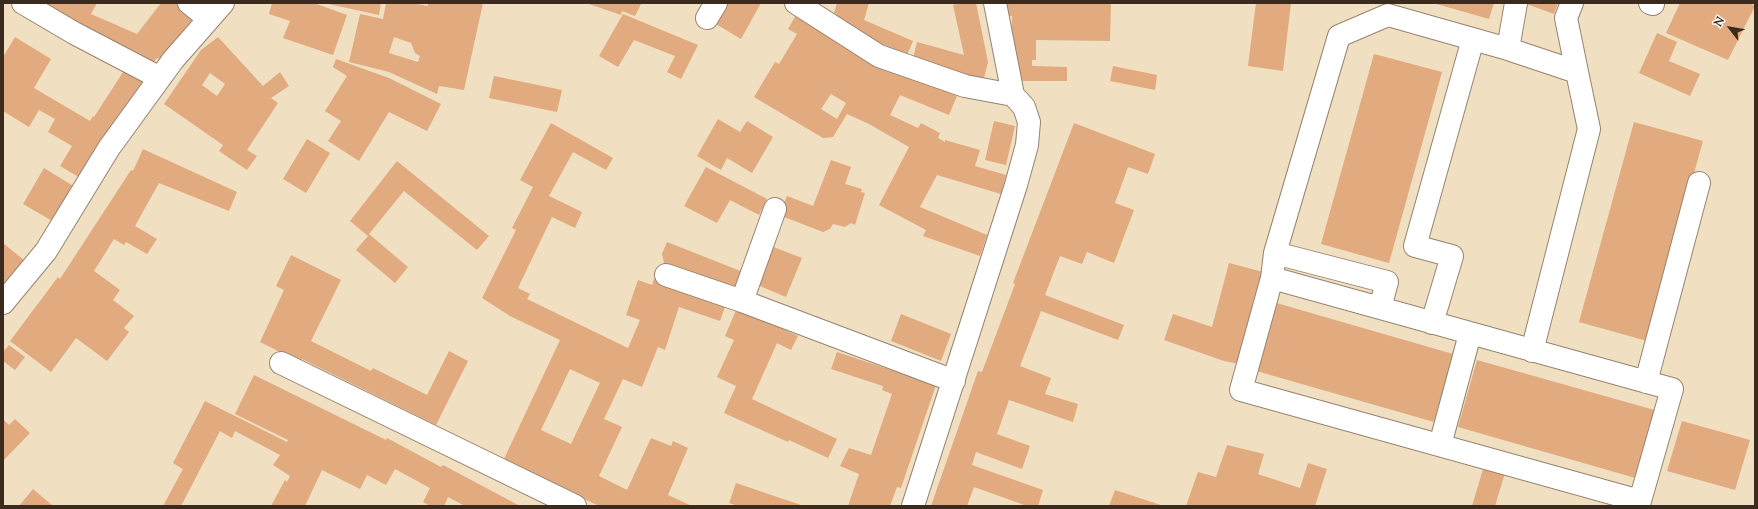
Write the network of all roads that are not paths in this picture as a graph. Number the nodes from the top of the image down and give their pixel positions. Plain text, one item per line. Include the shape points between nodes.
1 (23, 3) edge
2 (189, 3) edge
3 (223, 3) edge
4 (796, 3) edge
5 (995, 3) edge
6 (1516, 3) edge
7 (1572, 3) edge
8 (209, 19) junction
9 (1473, 39) junction
10 (1508, 49) junction
11 (1577, 72) junction
12 (160, 78) junction
13 (1013, 95) junction
14 (1699, 183) dead end
15 (775, 209) dead end
16 (1275, 253) junction
17 (666, 275) dead end
18 (1272, 278) junction
19 (742, 301) junction
20 (3, 303) edge
21 (1380, 308) junction
22 (1432, 323) junction
23 (1470, 334) junction
24 (1532, 351) junction
25 (281, 363) dead end
26 (954, 381) junction
27 (1646, 382) junction
28 (1440, 445) junction
29 (575, 506) edge
30 (913, 506) edge

1 - 12 street
2 - 8 street
3 - 8 street
4 - 13 street via 879,56 965,86
5 - 13 street
6 - 10 street
7 - 11 street via 1566,18
8 - 12 street
9 - 10 street
9 - 16 street via 1388,14 1339,36
9 - 22 street via 1415,246 1452,256
10 - 11 street
11 - 24 street via 1589,129
12 - 20 street via 110,148 46,252
13 - 26 street via 1024,107 1029,122 1027,145
14 - 27 street
15 - 19 street
16 - 18 street
16 - 21 street via 1387,282
17 - 19 street
18 - 21 street
18 - 28 street via 1241,390
19 - 26 street
21 - 22 street
22 - 23 street
23 - 24 street
23 - 28 street
24 - 27 street
25 - 29 street
26 - 30 street
27 - 28 street via 1672,389 1640,501

